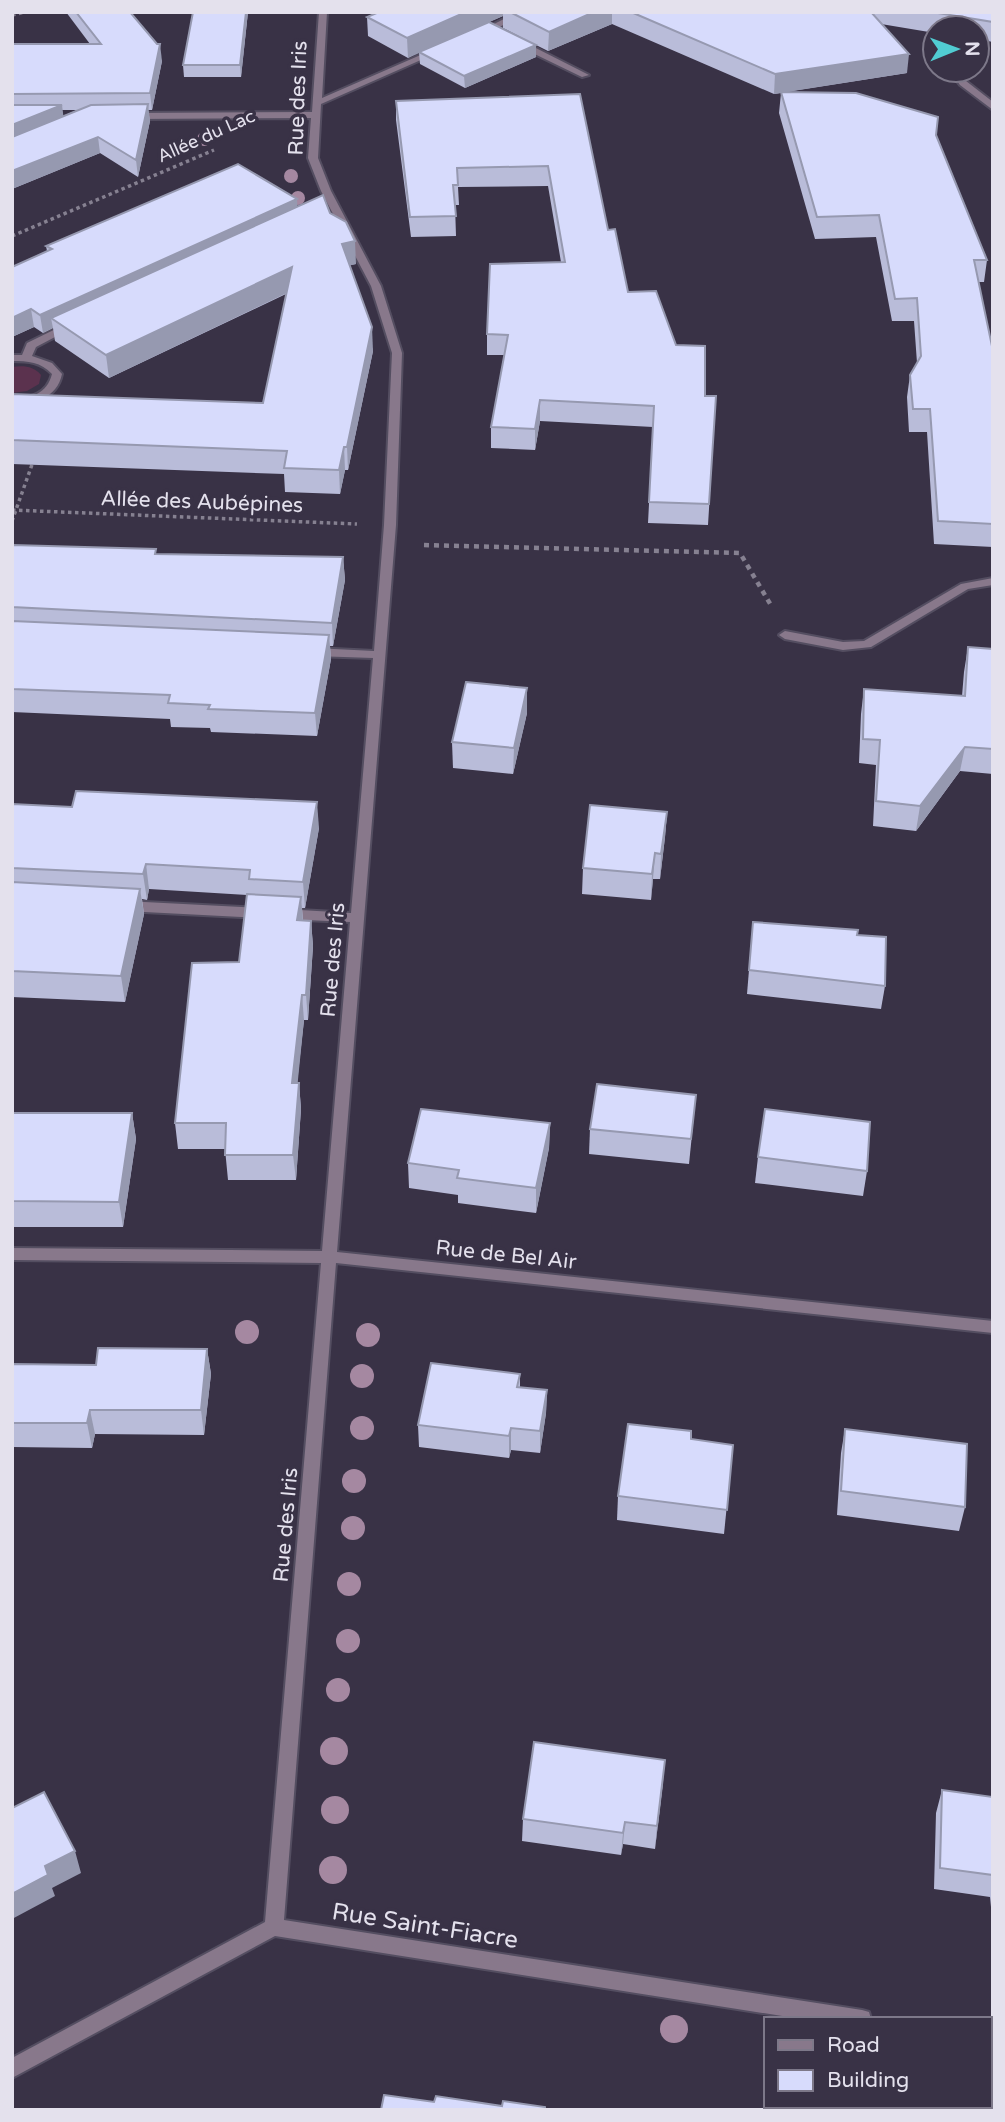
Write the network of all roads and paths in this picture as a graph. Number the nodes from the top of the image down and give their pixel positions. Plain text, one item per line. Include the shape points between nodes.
1 (25, 12) edge
2 (323, 12) edge
3 (526, 12) edge
4 (12, 15) edge
5 (490, 28) junction
6 (502, 34) edge
7 (465, 39) edge
8 (514, 40) edge
9 (440, 50) edge
10 (585, 75) dead end
11 (964, 84) edge
12 (993, 107) edge
13 (316, 109) junction
14 (118, 116) edge
15 (226, 144) dead end
16 (12, 236) edge
17 (80, 321) edge
18 (12, 358) edge
19 (26, 358) junction
20 (50, 397) junction
21 (12, 402) edge
22 (14, 510) edge
23 (12, 521) edge
24 (390, 525) junction
25 (388, 544) junction
26 (993, 580) edge
27 (785, 635) joint
28 (298, 651) edge
29 (379, 655) junction
30 (109, 905) edge
31 (357, 918) junction
32 (12, 1254) edge
33 (331, 1258) junction
34 (993, 1327) edge
35 (274, 1927) junction
36 (849, 2017) edge
37 (12, 2069) edge

1 - 4 path
2 - 13 street, Rue des Iris
3 - 5 street
5 - 6 street
5 - 7 street
8 - 10 street
9 - 13 street
11 - 12 street
13 - 14 street
13 - 24 street, Rue des Iris via 313,158 328,209 376,286 397,353
15 - 16 path, Allée du Lac
17 - 19 street via 31,345
18 - 19 street
19 - 20 street via 47,363 57,374
20 - 21 street
20 - 22 path
22 - 23 path
22 - 24 path, Allée des Aubépines
24 - 25 street, Rue des Iris
25 - 27 path via 740,553
25 - 29 street, Rue des Iris
26 - 27 street via 965,586 867,644 843,646
28 - 29 street
29 - 31 street, Rue des Iris
30 - 31 street
31 - 33 street, Rue des Iris
32 - 33 street, Rue de Bel Air
33 - 34 street, Rue de Bel Air
33 - 35 street, Rue des Iris
35 - 36 street, Rue Saint-Fiacre
35 - 37 street

